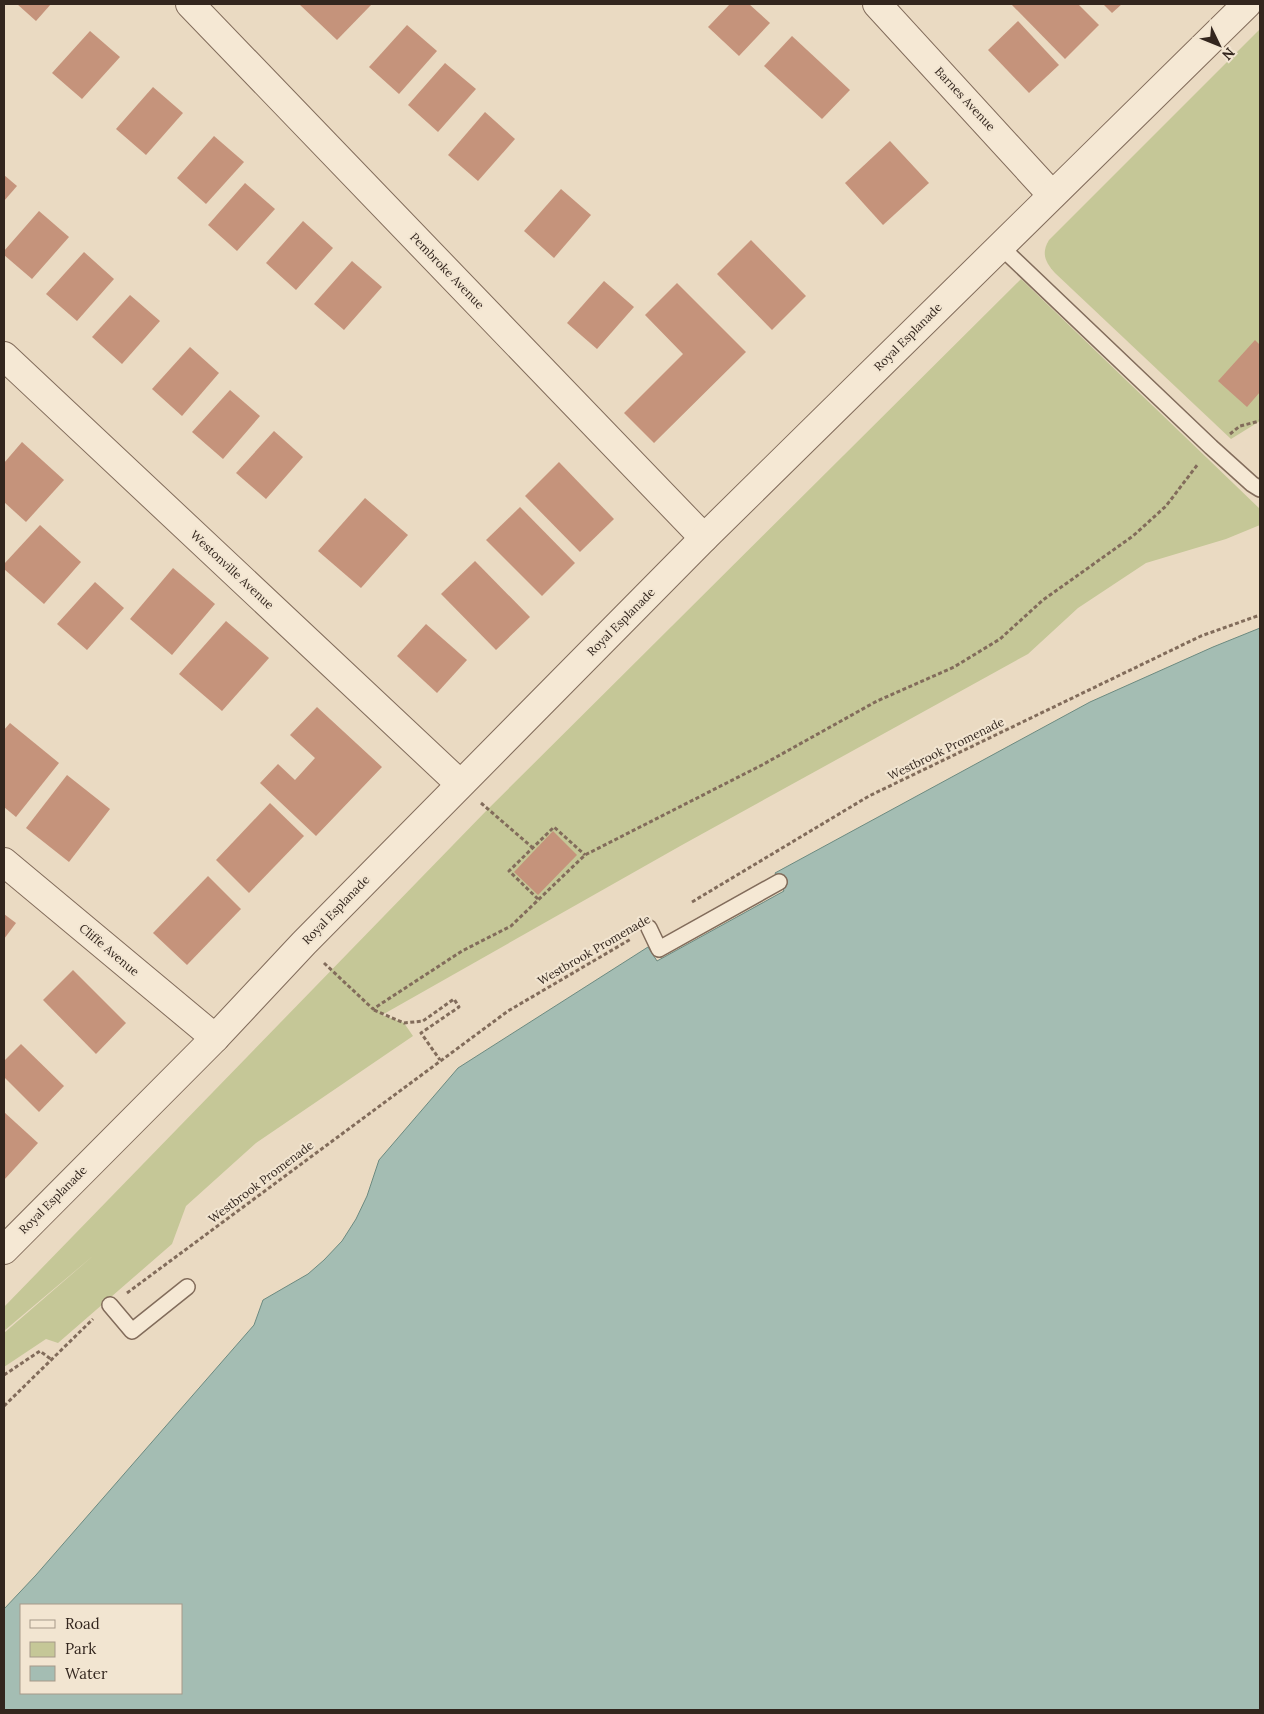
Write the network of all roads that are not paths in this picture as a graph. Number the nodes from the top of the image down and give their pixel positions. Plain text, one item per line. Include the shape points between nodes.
1 (190, 4) edge
2 (877, 4) edge
3 (1247, 4) edge
4 (1052, 195) junction
5 (1000, 246) junction
6 (4, 356) edge
7 (1260, 489) edge
8 (704, 538) junction
9 (460, 784) junction
10 (4, 862) edge
11 (779, 882) dead end
12 (649, 928) road end
13 (215, 1038) junction
14 (4, 1250) edge
15 (187, 1286) dead end
16 (110, 1305) road end

1 - 8 street, Pembroke Avenue
2 - 4 street, Barnes Avenue
3 - 4 street, Royal Esplanade
4 - 5 street, Royal Esplanade
5 - 7 lane via 1211,447
5 - 8 street, Royal Esplanade
6 - 9 street, Westonville Avenue
8 - 9 street, Royal Esplanade
9 - 13 street, Royal Esplanade
10 - 13 street, Cliffe Avenue
11 - 12 lane via 659,949
13 - 14 street, Royal Esplanade
15 - 16 lane via 132,1331

